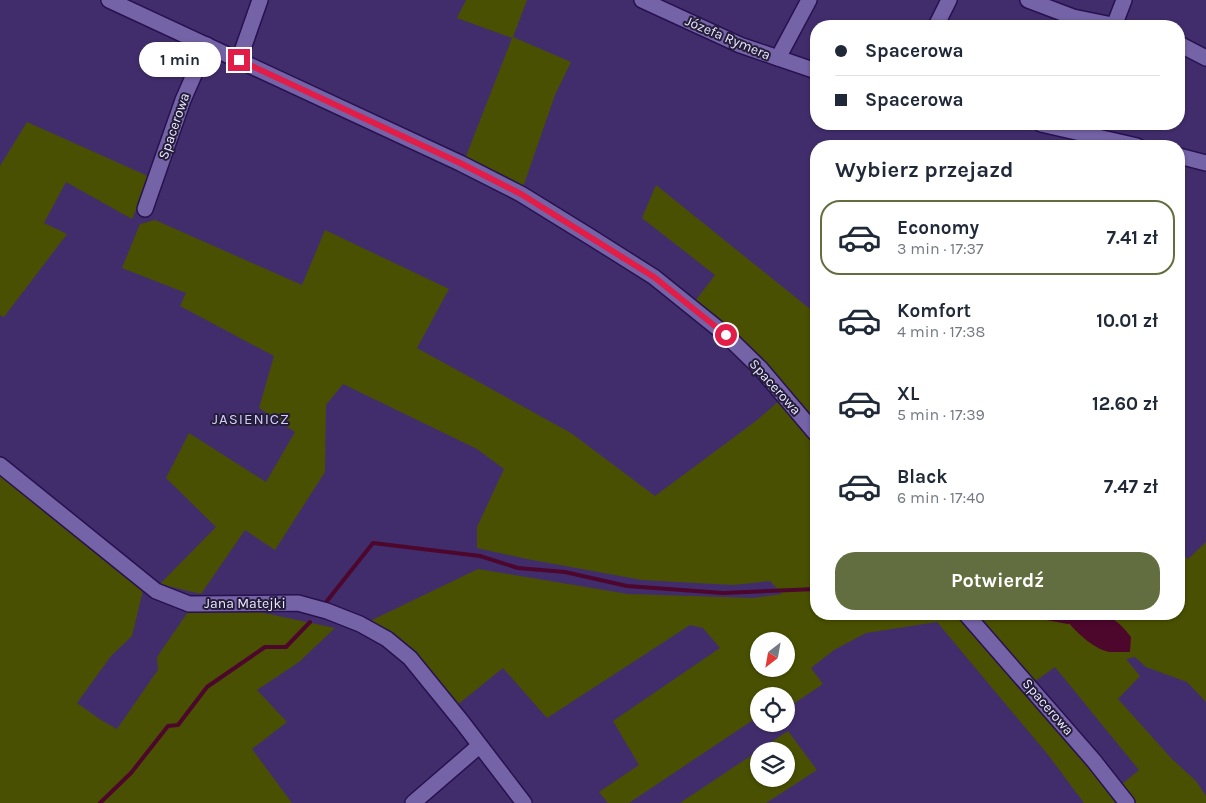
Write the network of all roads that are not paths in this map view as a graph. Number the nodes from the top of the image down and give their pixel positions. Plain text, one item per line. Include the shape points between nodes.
1 (109, 0) edge
2 (260, 0) edge
3 (642, 0) edge
4 (809, 0) edge
5 (949, 0) edge
6 (1028, 0) edge
7 (1124, 0) edge
8 (939, 20) edge
9 (1087, 20) edge
10 (1118, 20) edge
11 (207, 45) junction
12 (1185, 47) edge
13 (778, 58) junction
14 (1206, 58) edge
15 (239, 60) junction
16 (810, 69) edge
17 (1067, 130) edge
18 (1111, 140) edge
19 (1185, 158) edge
20 (1206, 163) edge
21 (145, 209) dead end
22 (810, 427) edge
23 (0, 465) edge
24 (971, 620) edge
25 (479, 746) junction
26 (413, 803) edge
27 (524, 803) edge
28 (1127, 803) edge

1 - 11 street, Spacerowa
2 - 15 street
3 - 13 street, Józefa Rymera via 740,45
4 - 13 street
5 - 8 street
6 - 9 street
7 - 10 street
11 - 15 street, Spacerowa
11 - 21 street, Spacerowa via 183,100
12 - 14 street
13 - 16 street, Józefa Rymera
15 - 22 street, Spacerowa via 498,182 581,230 654,277 726,335
17 - 18 street
19 - 20 street
23 - 25 street, Jana Matejki via 156,592 189,604 298,603 360,624 387,639 410,658
24 - 28 street, Spacerowa
25 - 26 street
25 - 27 street, Jana Matejki

